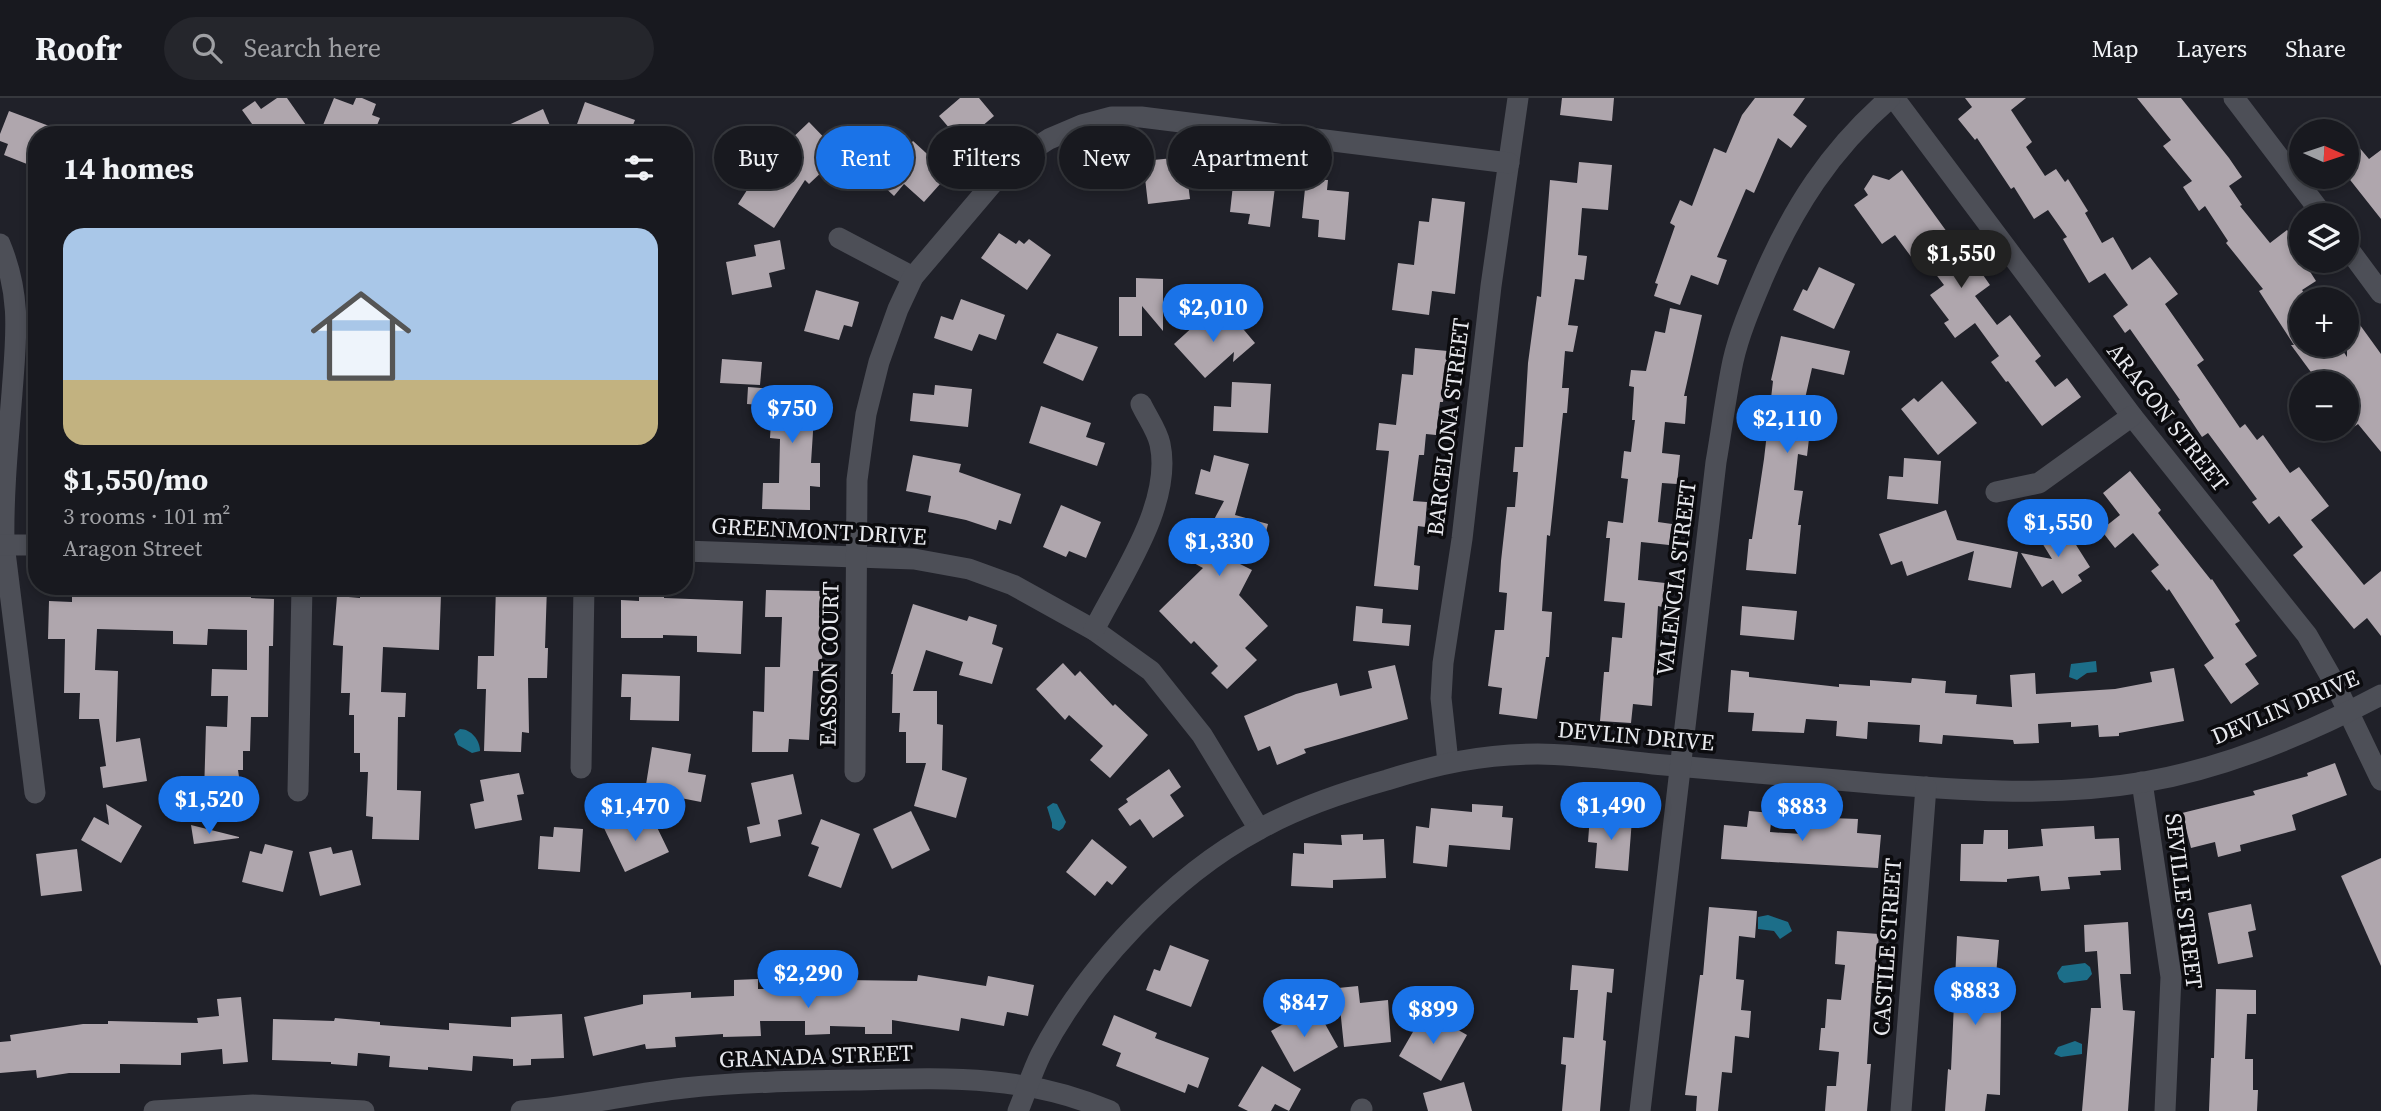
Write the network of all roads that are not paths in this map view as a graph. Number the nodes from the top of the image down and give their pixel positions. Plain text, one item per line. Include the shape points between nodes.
1 (1518, 98) edge
2 (1892, 98) edge
3 (2234, 98) edge
4 (1508, 163) junction
5 (2314, 203) edge
6 (839, 238) dead end
7 (0, 244) edge
8 (2359, 263) edge
9 (913, 277) junction
10 (2381, 293) edge
11 (1141, 404) dead end
12 (2132, 416) junction
13 (1996, 492) dead end
14 (2, 545) edge
15 (28, 545) edge
16 (693, 551) edge
17 (857, 557) junction
18 (302, 595) edge
19 (584, 595) edge
20 (1094, 630) junction
21 (2381, 695) edge
22 (2348, 712) junction
23 (1448, 762) junction
24 (1679, 766) junction
25 (581, 768) dead end
26 (855, 772) dead end
27 (2381, 780) edge
28 (2142, 782) junction
29 (1926, 787) junction
30 (298, 791) dead end
31 (35, 793) dead end
32 (1259, 829) junction
33 (1029, 1085) junction
34 (634, 1103) edge
35 (154, 1111) edge
36 (365, 1111) edge
37 (521, 1111) edge
38 (1018, 1111) edge
39 (1110, 1111) edge
40 (1640, 1111) edge
41 (1901, 1111) edge
42 (2165, 1111) edge

1 - 4 street, BARCELONA STREET
2 - 12 street, ARAGON STREET
2 - 24 street, VALENCIA STREET via 1842,145 1808,190 1780,239 1733,359
3 - 5 street
4 - 9 street, EASSON COURT via 1112,117 1049,139 1021,157
4 - 23 street, BARCELONA STREET via 1443,663 1441,698
6 - 9 street
7 - 14 street via 10,269 17,339
8 - 10 street
9 - 17 street, EASSON COURT via 879,362 866,414 857,480
11 - 20 street via 1160,442 1162,468 1155,505
12 - 13 street via 2039,483
12 - 22 street, ARAGON STREET via 2307,635
14 - 15 street
14 - 31 street
16 - 17 street, GREENMONT DRIVE
17 - 20 street, GREENMONT DRIVE via 914,559 969,569 1013,585
17 - 26 street, EASSON COURT
18 - 30 street
19 - 25 street
20 - 32 street, GREENMONT DRIVE via 1152,671 1202,735
21 - 22 street, DEVLIN DRIVE
22 - 27 street, ARAGON STREET
22 - 28 street, DEVLIN DRIVE via 2257,752
23 - 24 street, DEVLIN DRIVE via 1540,754
23 - 32 street, DEVLIN DRIVE via 1348,791
24 - 29 street, DEVLIN DRIVE
24 - 40 street, VALENCIA STREET
28 - 29 street, DEVLIN DRIVE via 2003,791
28 - 42 street, SEVILLE STREET via 2171,977
29 - 41 street, CASTILE STREET
32 - 33 street, DEVLIN DRIVE via 1170,891 1109,955 1068,1010
33 - 34 street, GRANADA STREET via 954,1077 774,1082 684,1088
33 - 38 street, DEVLIN DRIVE
33 - 39 street, GRANADA STREET via 1081,1098
34 - 37 street, GRANADA STREET
35 - 36 street via 253,1105

